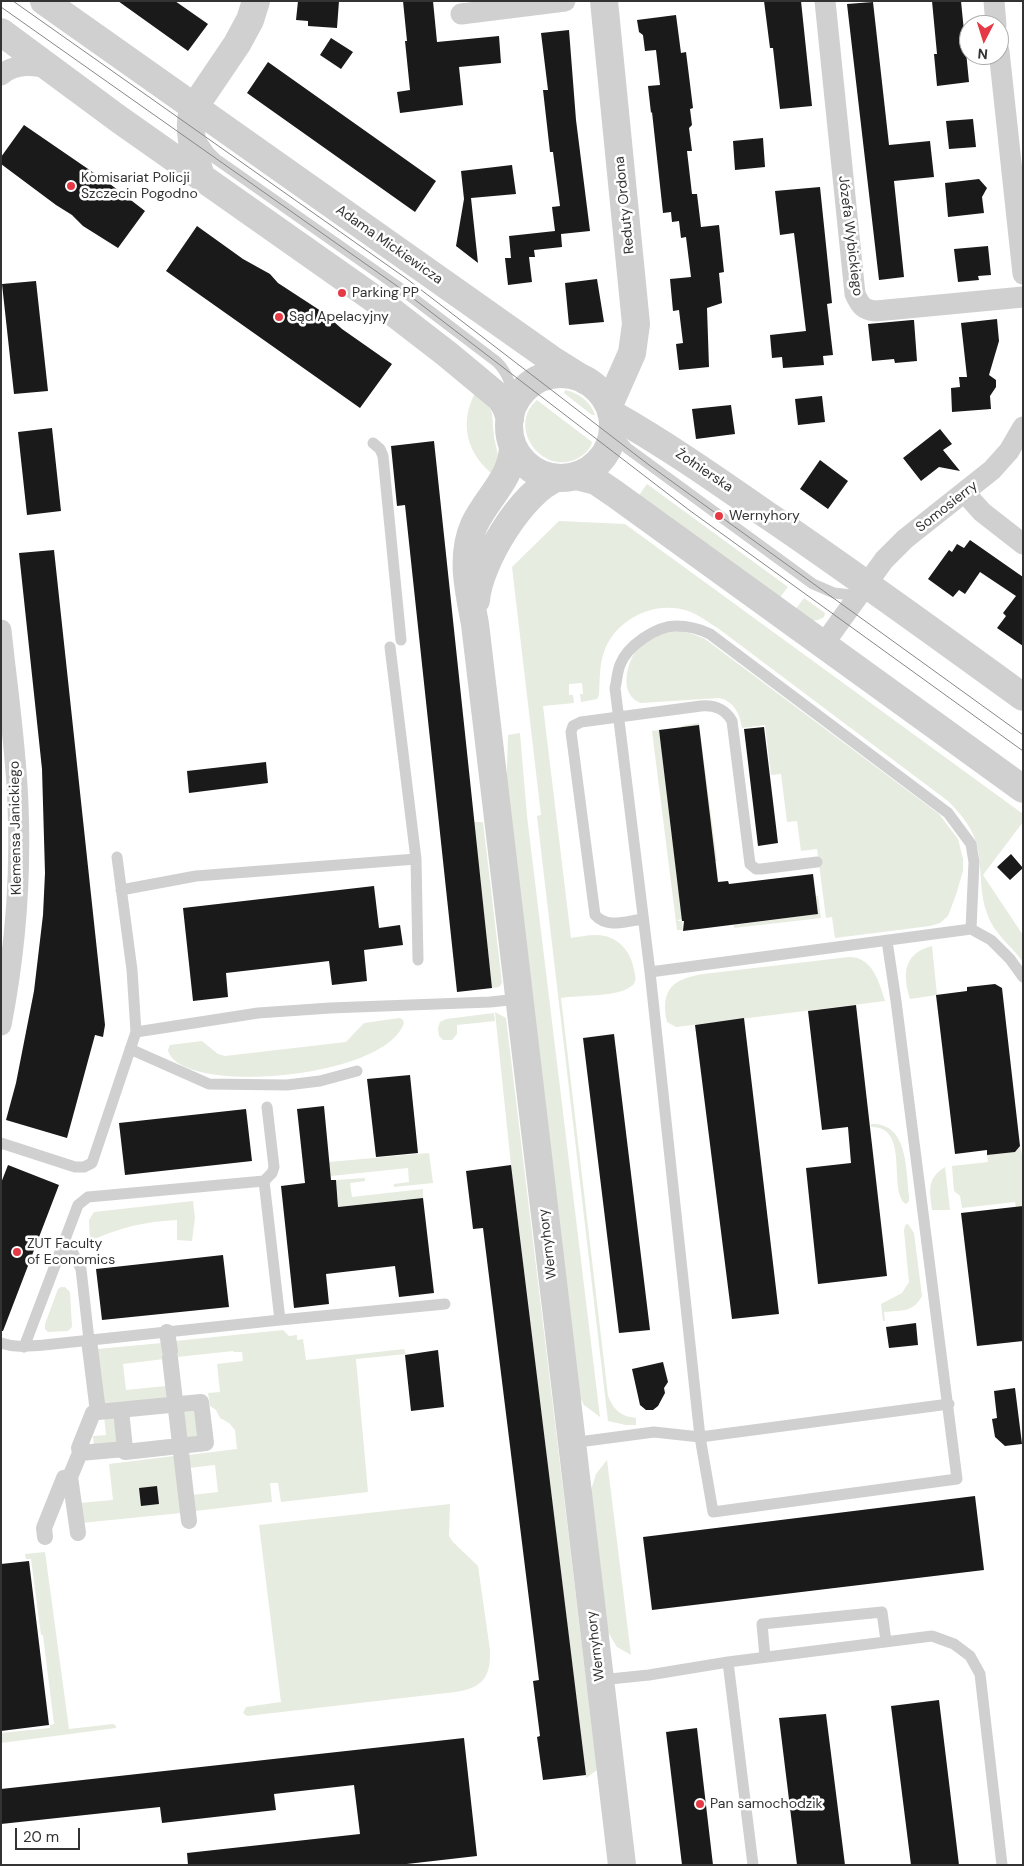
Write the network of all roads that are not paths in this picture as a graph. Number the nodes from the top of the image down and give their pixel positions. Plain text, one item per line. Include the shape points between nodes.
1 (44, 1) edge
2 (256, 1) edge
3 (565, 1) edge
4 (604, 1) edge
5 (825, 1) edge
6 (994, 1) edge
7 (460, 14) dead end
8 (995, 15) edge
9 (1, 32) edge
10 (1001, 65) edge
11 (55, 72) junction
12 (1, 75) edge
13 (194, 107) junction
14 (199, 168) junction
15 (241, 176) junction
16 (1023, 274) edge
17 (1023, 297) edge
18 (586, 381) junction
19 (612, 413) junction
20 (511, 415) junction
21 (1020, 438) edge
22 (373, 443) dead end
23 (513, 447) junction
24 (567, 477) junction
25 (965, 493) junction
26 (1023, 544) edge
27 (862, 590) junction
28 (475, 624) junction
29 (1, 630) edge
30 (400, 640) dead end
31 (823, 645) junction
32 (390, 647) dead end
33 (1023, 696) edge
34 (619, 717) junction
35 (9, 773) edge
36 (1023, 789) edge
37 (117, 857) dead end
38 (416, 859) junction
39 (817, 862) dead end
40 (121, 890) junction
41 (643, 919) junction
42 (971, 929) junction
43 (887, 941) junction
44 (418, 960) dead end
45 (650, 972) junction
46 (1023, 977) edge
47 (519, 999) junction
48 (1, 1025) edge
49 (136, 1032) junction
50 (130, 1049) junction
51 (357, 1071) dead end
52 (267, 1106) dead end
53 (1, 1143) edge
54 (264, 1181) junction
55 (62, 1249) junction
56 (445, 1304) dead end
57 (280, 1320) junction
58 (167, 1332) junction
59 (89, 1340) junction
60 (1, 1343) edge
61 (24, 1347) junction
62 (176, 1404) junction
63 (949, 1404) junction
64 (121, 1410) junction
65 (98, 1412) junction
66 (700, 1437) junction
67 (572, 1443) junction
68 (180, 1445) junction
69 (125, 1449) junction
70 (80, 1453) junction
71 (70, 1477) junction
72 (189, 1520) dead end
73 (78, 1533) dead end
74 (45, 1537) dead end
75 (886, 1641) junction
76 (766, 1657) junction
77 (728, 1662) junction
78 (600, 1680) junction
79 (622, 1865) edge
80 (753, 1865) edge
81 (1002, 1865) edge

1 - 13 street, Adama Mickiewicza
2 - 13 street via 238,44
3 - 7 street
4 - 19 street, Reduty Ordona via 636,320 632,353
5 - 17 street, Józefa Wybickiego via 855,294 860,305 876,312
6 - 8 street
9 - 11 street
10 - 16 street
11 - 12 street via 43,67 25,66
11 - 14 street via 157,146
13 - 14 street via 191,130
13 - 15 lane via 197,129 205,147
13 - 18 street, Adama Mickiewicza
14 - 15 lane via 224,168
14 - 20 street via 421,334 500,398
15 - 20 lane via 397,286 497,362 511,386
18 - 19 street via 600,392
18 - 20 street via 569,375 547,376 523,390
19 - 24 street via 612,440 603,458 593,468
19 - 27 street, Żołnierska via 690,462
20 - 23 street
21 - 25 street, Somosierry via 992,470
22 - 30 lane via 384,456
23 - 24 street via 530,468 543,475
23 - 28 street, Wernyhory via 507,474 476,520 470,538 466,570
24 - 28 street, Wernyhory via 543,487 529,500 494,546 478,588
24 - 31 street via 600,483
25 - 26 street via 982,512
25 - 27 street, Somosierry via 895,548
27 - 31 street
27 - 33 street, Żołnierska via 895,604
28 - 47 street, Wernyhory
29 - 35 street, Klemensa Janickiego
31 - 36 street
32 - 38 lane
34 - 39 lane via 705,705 724,711 732,721 750,864 761,869
34 - 41 lane
34 - 41 lane via 581,722 573,726 571,732 595,915 607,924
34 - 42 lane via 615,688 620,664 634,645 653,633 674,626 710,634 948,813 970,844 974,862
35 - 48 street, Klemensa Janickiego via 19,834 18,890
37 - 40 lane
38 - 40 lane via 196,876
38 - 44 lane
40 - 49 lane via 132,970
41 - 45 lane
42 - 43 lane
42 - 46 lane via 991,940 1010,958
43 - 45 lane
43 - 63 lane
45 - 66 lane
47 - 49 lane via 258,1013
47 - 67 street, Wernyhory
49 - 50 lane
50 - 51 lane via 210,1084 287,1084
50 - 53 lane via 92,1163 75,1167
52 - 54 lane via 274,1167
54 - 55 lane via 88,1197 78,1205
54 - 57 lane
55 - 59 lane via 73,1253 81,1269
55 - 61 lane
56 - 57 lane
57 - 58 lane
58 - 59 lane
58 - 62 street
59 - 61 lane
59 - 65 street
60 - 61 lane
62 - 64 street
62 - 68 street
62 - 68 street via 201,1402 206,1443
63 - 66 lane
63 - 66 lane via 957,1479 732,1510 713,1512
64 - 65 street
64 - 69 street
65 - 70 street via 92,1413
66 - 67 lane via 654,1432
67 - 78 street, Wernyhory
68 - 69 street via 126,1452
68 - 72 street
69 - 70 street
70 - 71 street
71 - 73 street
71 - 74 street via 64,1478 44,1528
75 - 76 lane
75 - 76 lane via 882,1612 762,1624
75 - 81 lane via 932,1636 954,1644 970,1656 980,1674
76 - 77 lane
77 - 78 lane
77 - 80 lane
78 - 79 street, Wernyhory

